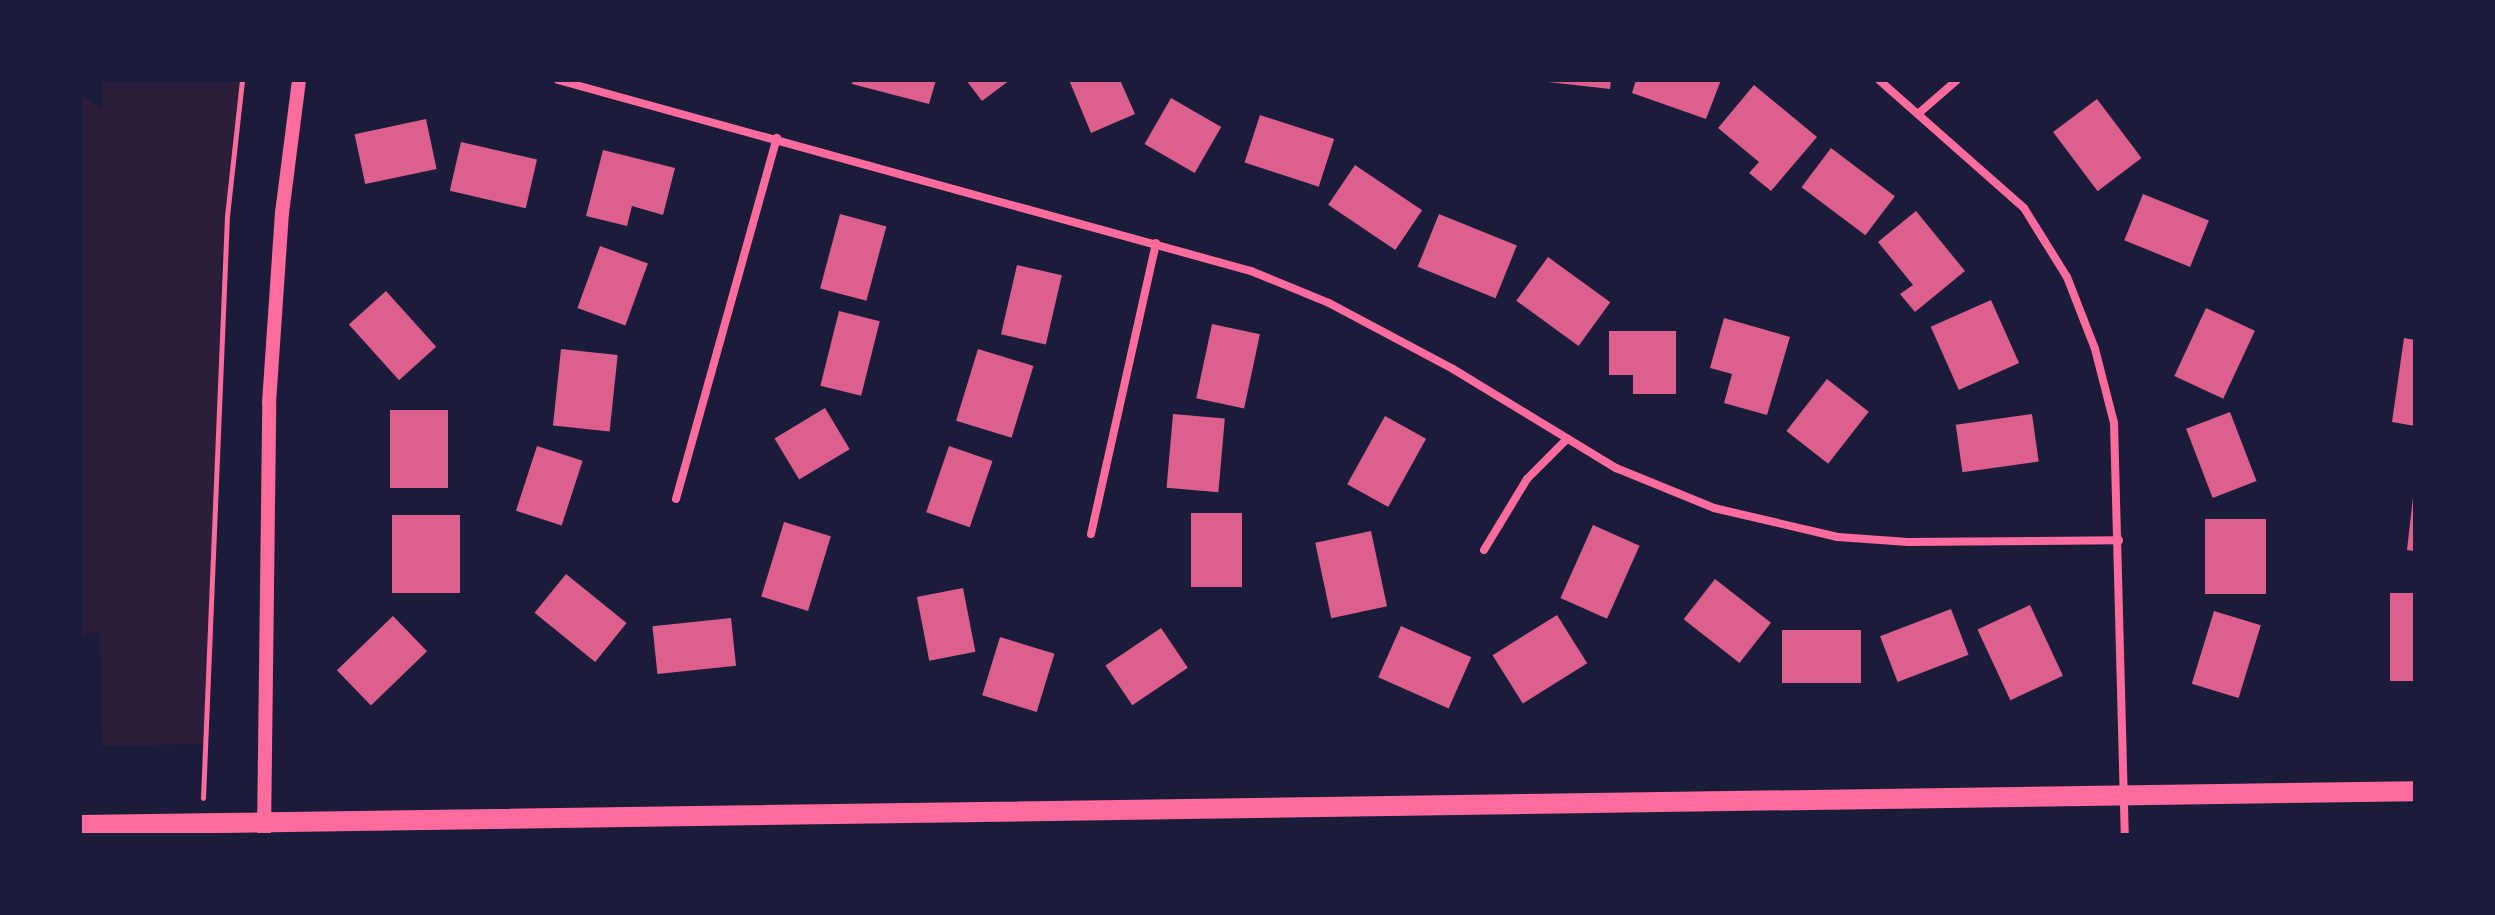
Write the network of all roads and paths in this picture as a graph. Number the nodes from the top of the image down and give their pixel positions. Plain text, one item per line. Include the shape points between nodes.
1 (242, 80) edge
2 (299, 80) edge
3 (558, 80) edge
4 (1879, 80) edge
5 (1957, 80) edge
6 (1919, 113) junction
7 (777, 138) junction
8 (1156, 243) junction
9 (1567, 439) junction
10 (676, 499) dead end
11 (1091, 534) dead end
12 (2119, 540) junction
13 (1484, 550) dead end
14 (207, 750) dead end
15 (2415, 791) edge
16 (2124, 795) junction
17 (80, 825) edge
18 (264, 829) edge
19 (2125, 835) edge

1 - 14 path via 227,216
2 - 18 street via 282,213 269,403
3 - 7 street
4 - 6 street
5 - 6 street
6 - 12 street via 2024,208 2067,277 2095,349 2114,423
7 - 8 street
7 - 10 street
8 - 9 street via 1251,271 1329,303 1453,369
8 - 11 street
9 - 12 street via 1616,468 1714,508 1838,537 1908,542
9 - 13 street via 1527,479
12 - 16 street
15 - 16 main road
16 - 18 main road
16 - 19 street
17 - 18 main road

